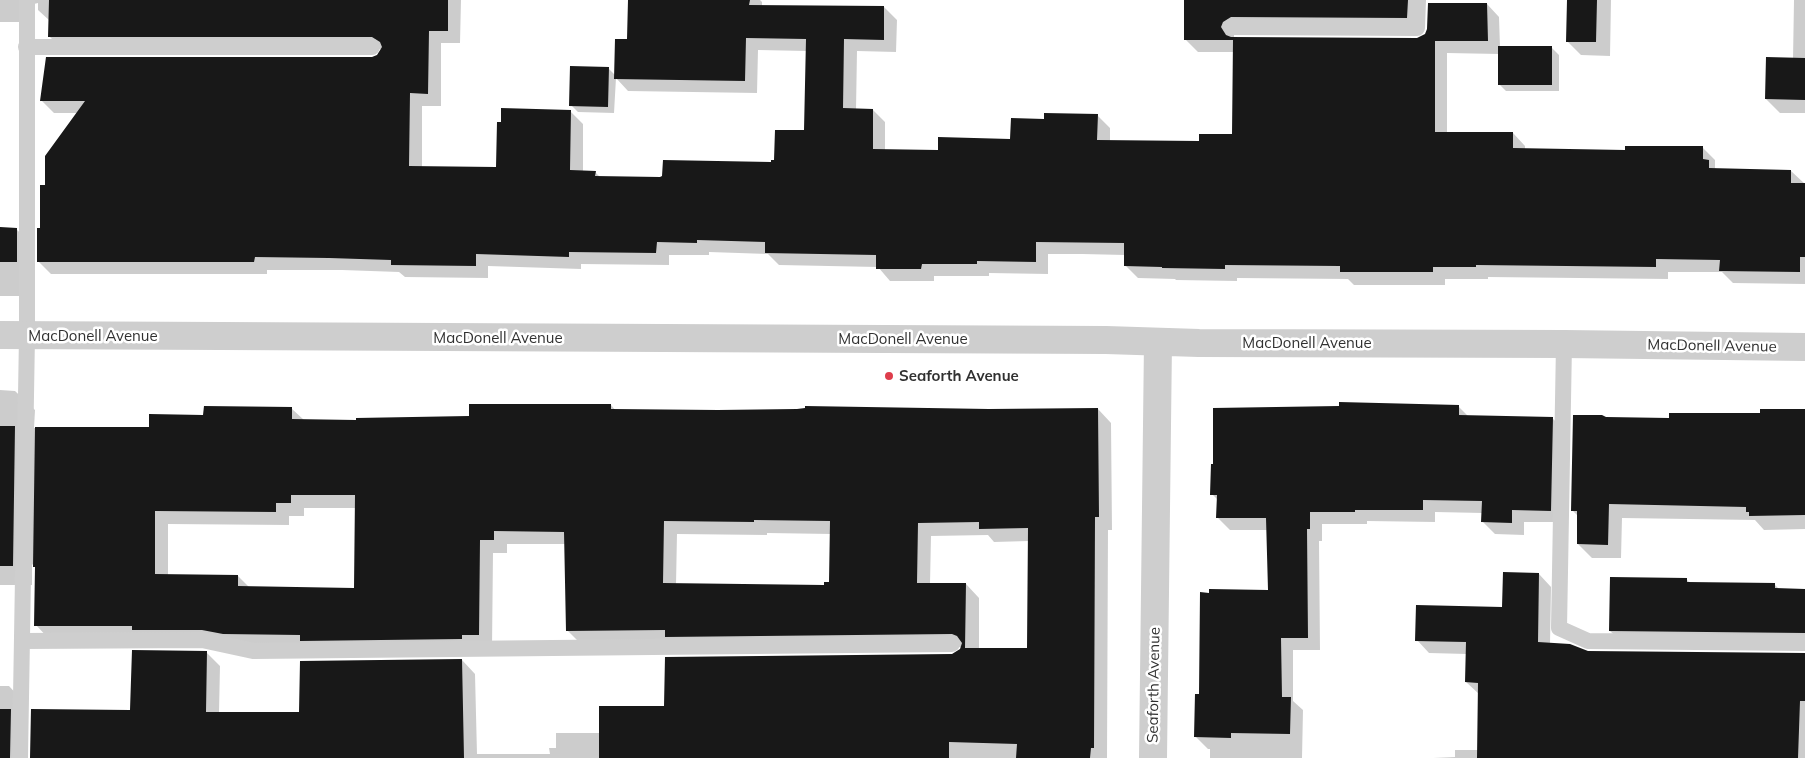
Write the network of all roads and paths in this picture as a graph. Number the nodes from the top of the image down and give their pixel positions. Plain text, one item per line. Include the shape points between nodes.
1 (27, 0) edge
2 (1418, 0) edge
3 (1231, 27) dead end
4 (26, 47) junction
5 (372, 47) dead end
6 (0, 335) edge
7 (27, 335) junction
8 (1158, 342) junction
9 (1564, 344) junction
10 (1805, 347) edge
11 (23, 641) junction
12 (1805, 642) edge
13 (952, 644) dead end
14 (20, 758) edge
15 (1153, 758) edge

1 - 4 lane
2 - 3 lane via 1417,28
4 - 5 lane
4 - 7 lane
6 - 7 street, MacDonell Avenue
7 - 8 street, MacDonell Avenue
7 - 11 lane
8 - 9 street, MacDonell Avenue
8 - 15 street, Seaforth Avenue
9 - 10 street, MacDonell Avenue
9 - 12 lane via 1559,628 1588,641
11 - 13 lane via 202,640 253,651
11 - 14 lane

